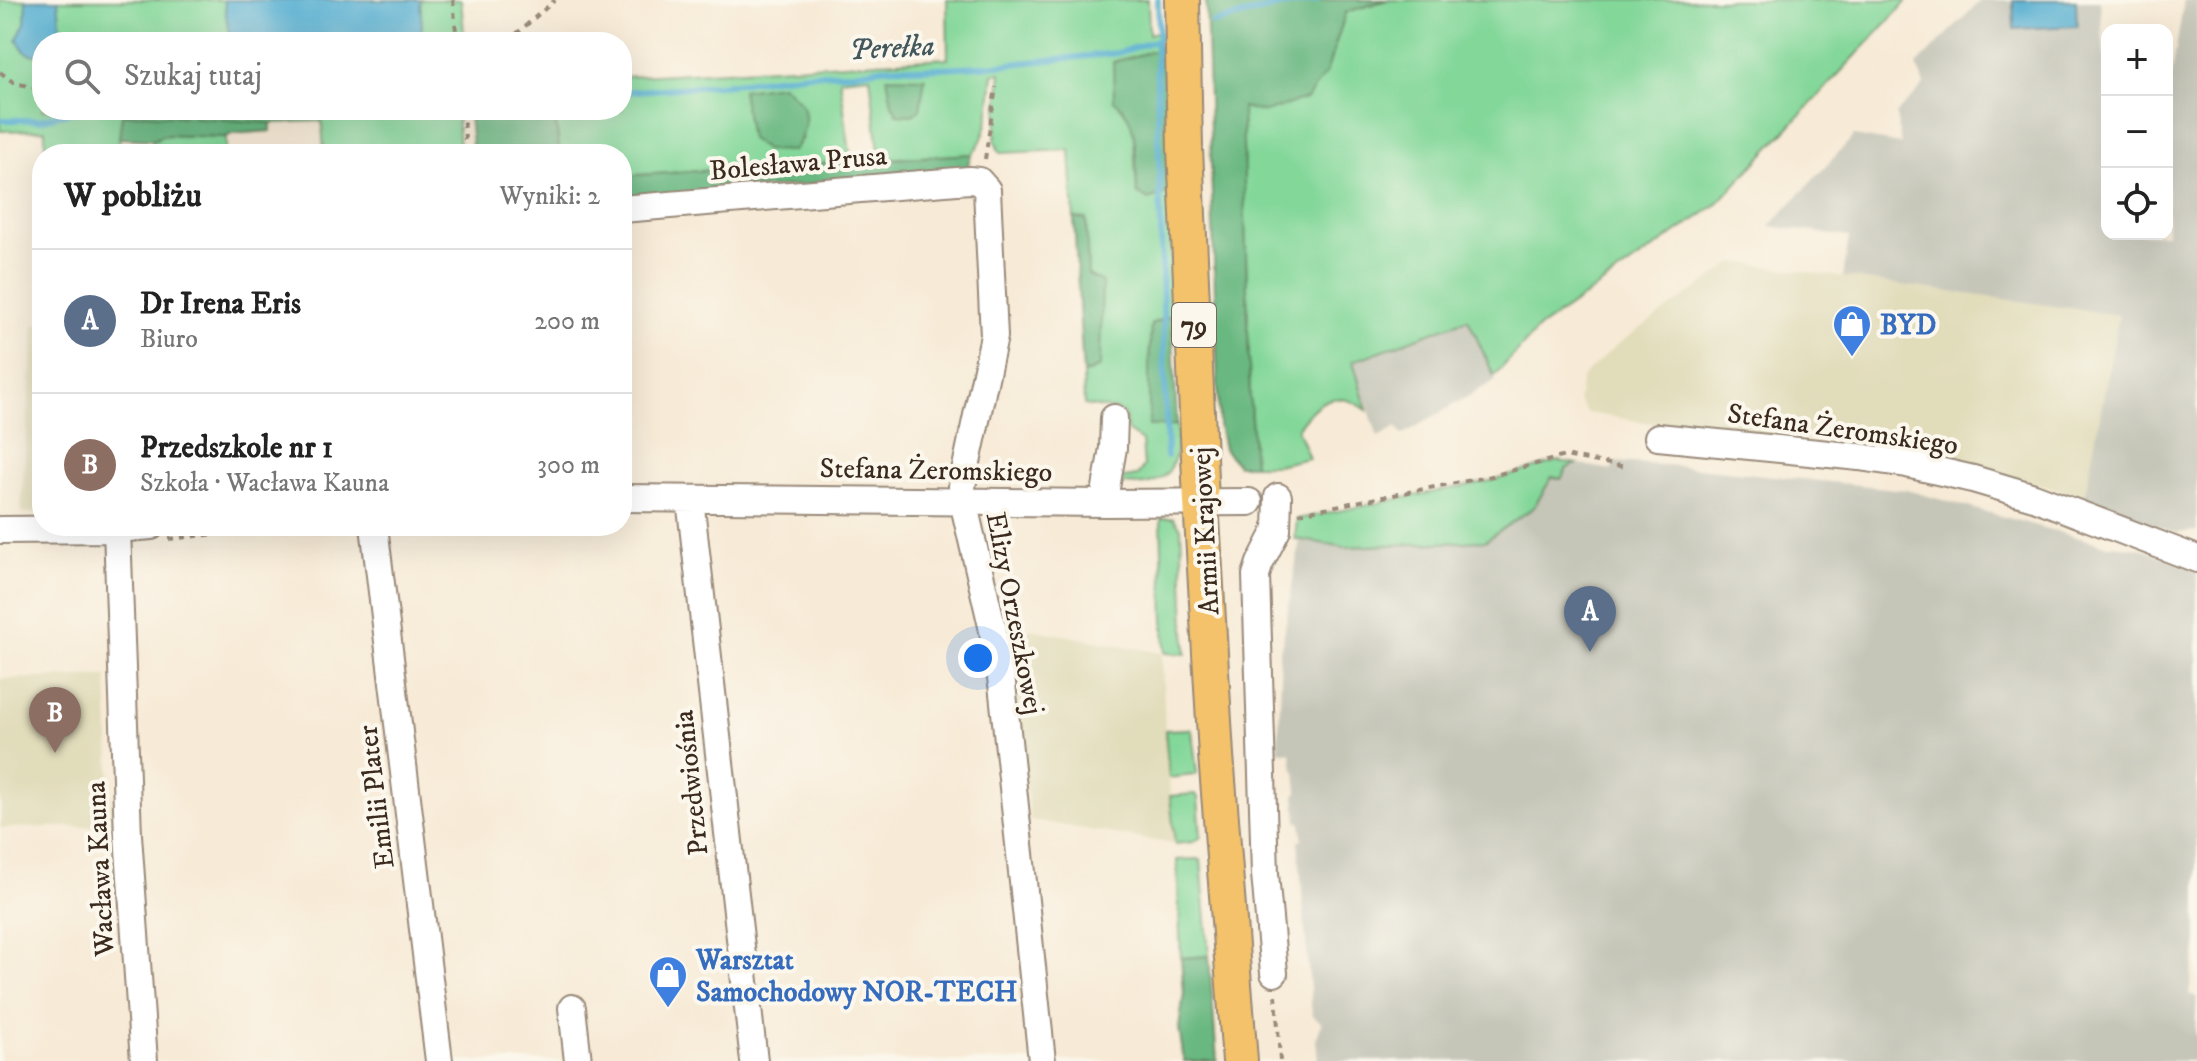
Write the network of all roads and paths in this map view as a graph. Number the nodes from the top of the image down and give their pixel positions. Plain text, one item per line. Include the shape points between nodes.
1 (453, 0) edge
2 (555, 0) edge
3 (1182, 0) edge
4 (456, 32) edge
5 (518, 32) edge
6 (0, 72) edge
7 (32, 87) edge
8 (996, 87) dead end
9 (463, 120) edge
10 (465, 144) edge
11 (979, 181) junction
12 (632, 208) edge
13 (1114, 418) dead end
14 (1658, 437) dead end
15 (1626, 467) dead end
16 (632, 498) edge
17 (690, 499) junction
18 (963, 501) junction
19 (1201, 501) junction
20 (1249, 502) dead end
21 (1107, 503) junction
22 (1278, 507) joint
23 (0, 530) edge
24 (32, 530) edge
25 (117, 536) edge
26 (375, 536) edge
27 (2197, 559) edge
28 (1274, 973) joint
29 (572, 1008) dead end
30 (144, 1061) edge
31 (439, 1061) edge
32 (578, 1061) edge
33 (754, 1061) edge
34 (1042, 1061) edge
35 (1240, 1061) edge
36 (1280, 1061) edge

1 - 4 path
2 - 5 path
3 - 19 main road, Armii Krajowej / 79
6 - 7 path
8 - 11 path
9 - 10 path
11 - 12 street, Bolesława Prusa
11 - 18 street, Elizy Orzeszkowej via 987,190 994,336
13 - 21 street
14 - 27 street, Stefana Żeromskiego via 1907,464 2034,497
15 - 22 path via 1565,456 1492,476
16 - 17 street, Stefana Żeromskiego
17 - 18 street, Stefana Żeromskiego
17 - 33 street, Przedwiośnia
18 - 21 street, Stefana Żeromskiego
18 - 34 street, Elizy Orzeszkowej via 1002,684
19 - 20 street, Stefana Żeromskiego
19 - 21 street, Stefana Żeromskiego
19 - 35 main road, Armii Krajowej / 79
22 - 28 street via 1275,536 1256,575 1265,874
23 - 24 street
25 - 30 street, Wacława Kauna via 128,835
26 - 31 street, Emilii Plater
28 - 36 path
29 - 32 street

